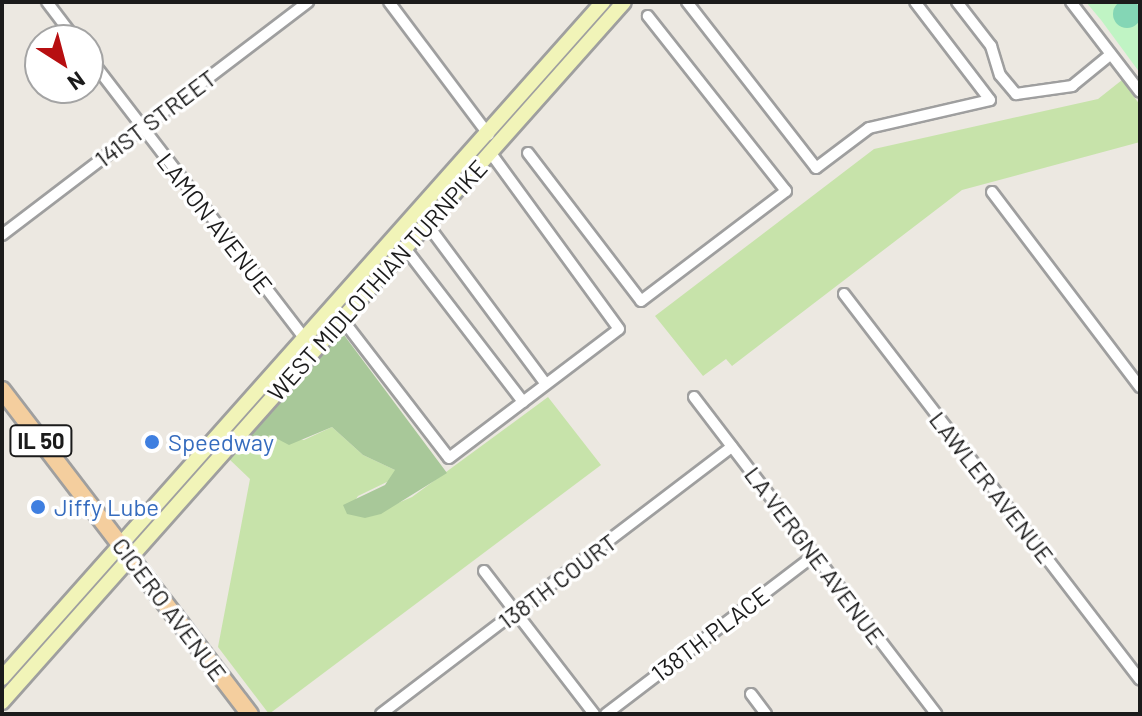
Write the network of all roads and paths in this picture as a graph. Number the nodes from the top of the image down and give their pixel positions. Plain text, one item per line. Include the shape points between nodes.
1 (47, 2) edge
2 (308, 2) edge
3 (389, 2) edge
4 (603, 2) edge
5 (624, 2) edge
6 (687, 2) edge
7 (915, 2) edge
8 (957, 2) edge
9 (1071, 2) edge
10 (648, 16) dead end
11 (64, 24) edge
12 (1111, 54) junction
13 (104, 77) edge
14 (1140, 92) edge
15 (142, 127) junction
16 (489, 130) junction
17 (528, 153) dead end
18 (488, 155) junction
19 (992, 192) dead end
20 (427, 224) junction
21 (2, 235) edge
22 (405, 248) junction
23 (844, 294) dead end
24 (342, 319) junction
25 (304, 338) junction
26 (314, 350) junction
27 (546, 384) junction
28 (1140, 387) edge
29 (2, 390) edge
30 (694, 397) dead end
31 (523, 402) junction
32 (732, 447) junction
33 (125, 551) junction
34 (815, 555) junction
35 (484, 571) dead end
36 (516, 612) junction
37 (2, 678) edge
38 (1140, 680) edge
39 (751, 694) dead end
40 (2, 702) edge
41 (250, 714) edge
42 (381, 714) edge
43 (594, 714) edge
44 (606, 714) edge
45 (766, 714) edge
46 (936, 714) edge

1 - 11 street
2 - 15 street, 141ST STREET
3 - 16 street
4 - 16 main road, WEST MIDLOTHIAN TURNPIKE
5 - 18 main road, WEST MIDLOTHIAN TURNPIKE
6 - 7 street via 816,168 869,128 990,100
8 - 12 street via 991,46 1000,75 1016,94 1072,86
9 - 12 street
10 - 17 street via 786,191 641,301
12 - 14 street
13 - 15 street, LAMON AVENUE
15 - 21 street, 141ST STREET
15 - 25 street, LAMON AVENUE
16 - 18 street
16 - 25 main road, WEST MIDLOTHIAN TURNPIKE
18 - 20 main road, WEST MIDLOTHIAN TURNPIKE
18 - 27 street via 619,329
19 - 28 street
20 - 22 main road, WEST MIDLOTHIAN TURNPIKE
20 - 27 street
22 - 24 main road, WEST MIDLOTHIAN TURNPIKE
22 - 31 street
23 - 38 street, LAWLER AVENUE
24 - 26 main road, WEST MIDLOTHIAN TURNPIKE
24 - 31 street via 449,458
25 - 26 street, LAMON AVENUE
25 - 33 main road, WEST MIDLOTHIAN TURNPIKE
26 - 33 main road, WEST MIDLOTHIAN TURNPIKE
27 - 31 street
29 - 33 main road, CICERO AVENUE / IL 50
30 - 32 street, LA VERGNE AVENUE
32 - 34 street, LA VERGNE AVENUE
32 - 36 street, 138TH COURT
33 - 37 main road, WEST MIDLOTHIAN TURNPIKE
33 - 40 main road, WEST MIDLOTHIAN TURNPIKE
33 - 41 main road, CICERO AVENUE / IL 50
34 - 44 street, 138TH PLACE
34 - 46 street, LA VERGNE AVENUE
35 - 36 street
36 - 42 street, 138TH COURT
36 - 43 street
39 - 45 street

